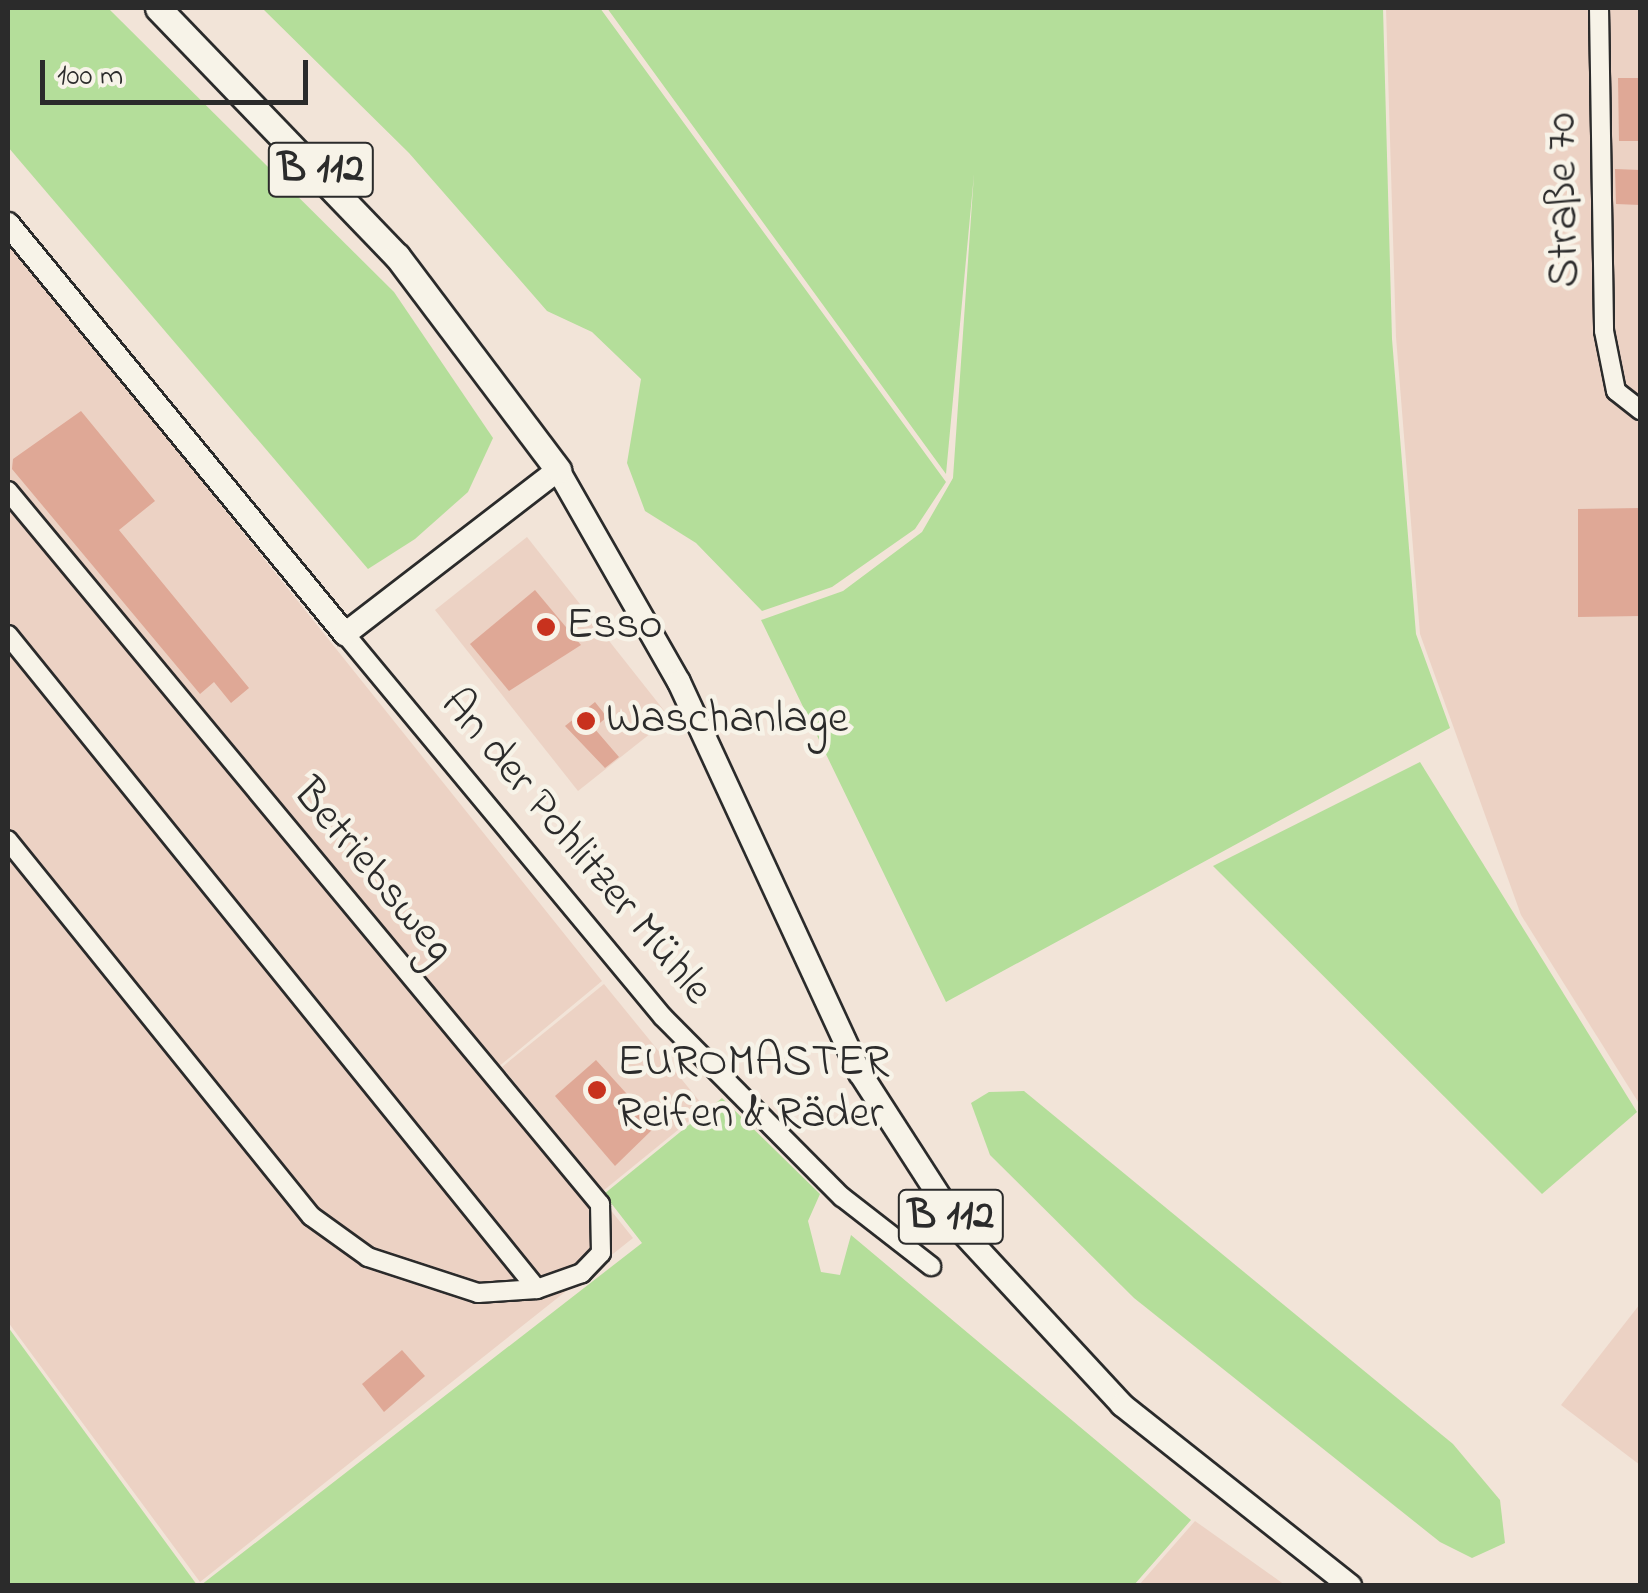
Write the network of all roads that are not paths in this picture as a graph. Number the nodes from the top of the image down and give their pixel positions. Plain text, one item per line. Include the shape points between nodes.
1 (158, 8) edge
2 (1599, 8) edge
3 (8, 224) edge
4 (1640, 410) edge
5 (558, 470) junction
6 (8, 491) edge
7 (8, 634) edge
8 (344, 634) junction
9 (8, 840) edge
10 (931, 1266) dead end
11 (536, 1289) junction
12 (1350, 1586) edge

1 - 5 highway, B 112 via 397,256
2 - 4 street, Straße 70 via 1604,332 1616,391
3 - 8 main road, An der Pohlitzer Mühle
5 - 8 main road
5 - 12 main road, B 112 via 679,682 860,1072 951,1217 1122,1405
6 - 11 street, Betriebsweg via 600,1204 601,1253 582,1273
7 - 11 street
8 - 10 street, An der Pohlitzer Mühle via 663,1017 842,1197
9 - 11 street, Betriebsweg via 311,1216 368,1257 418,1278 478,1293

